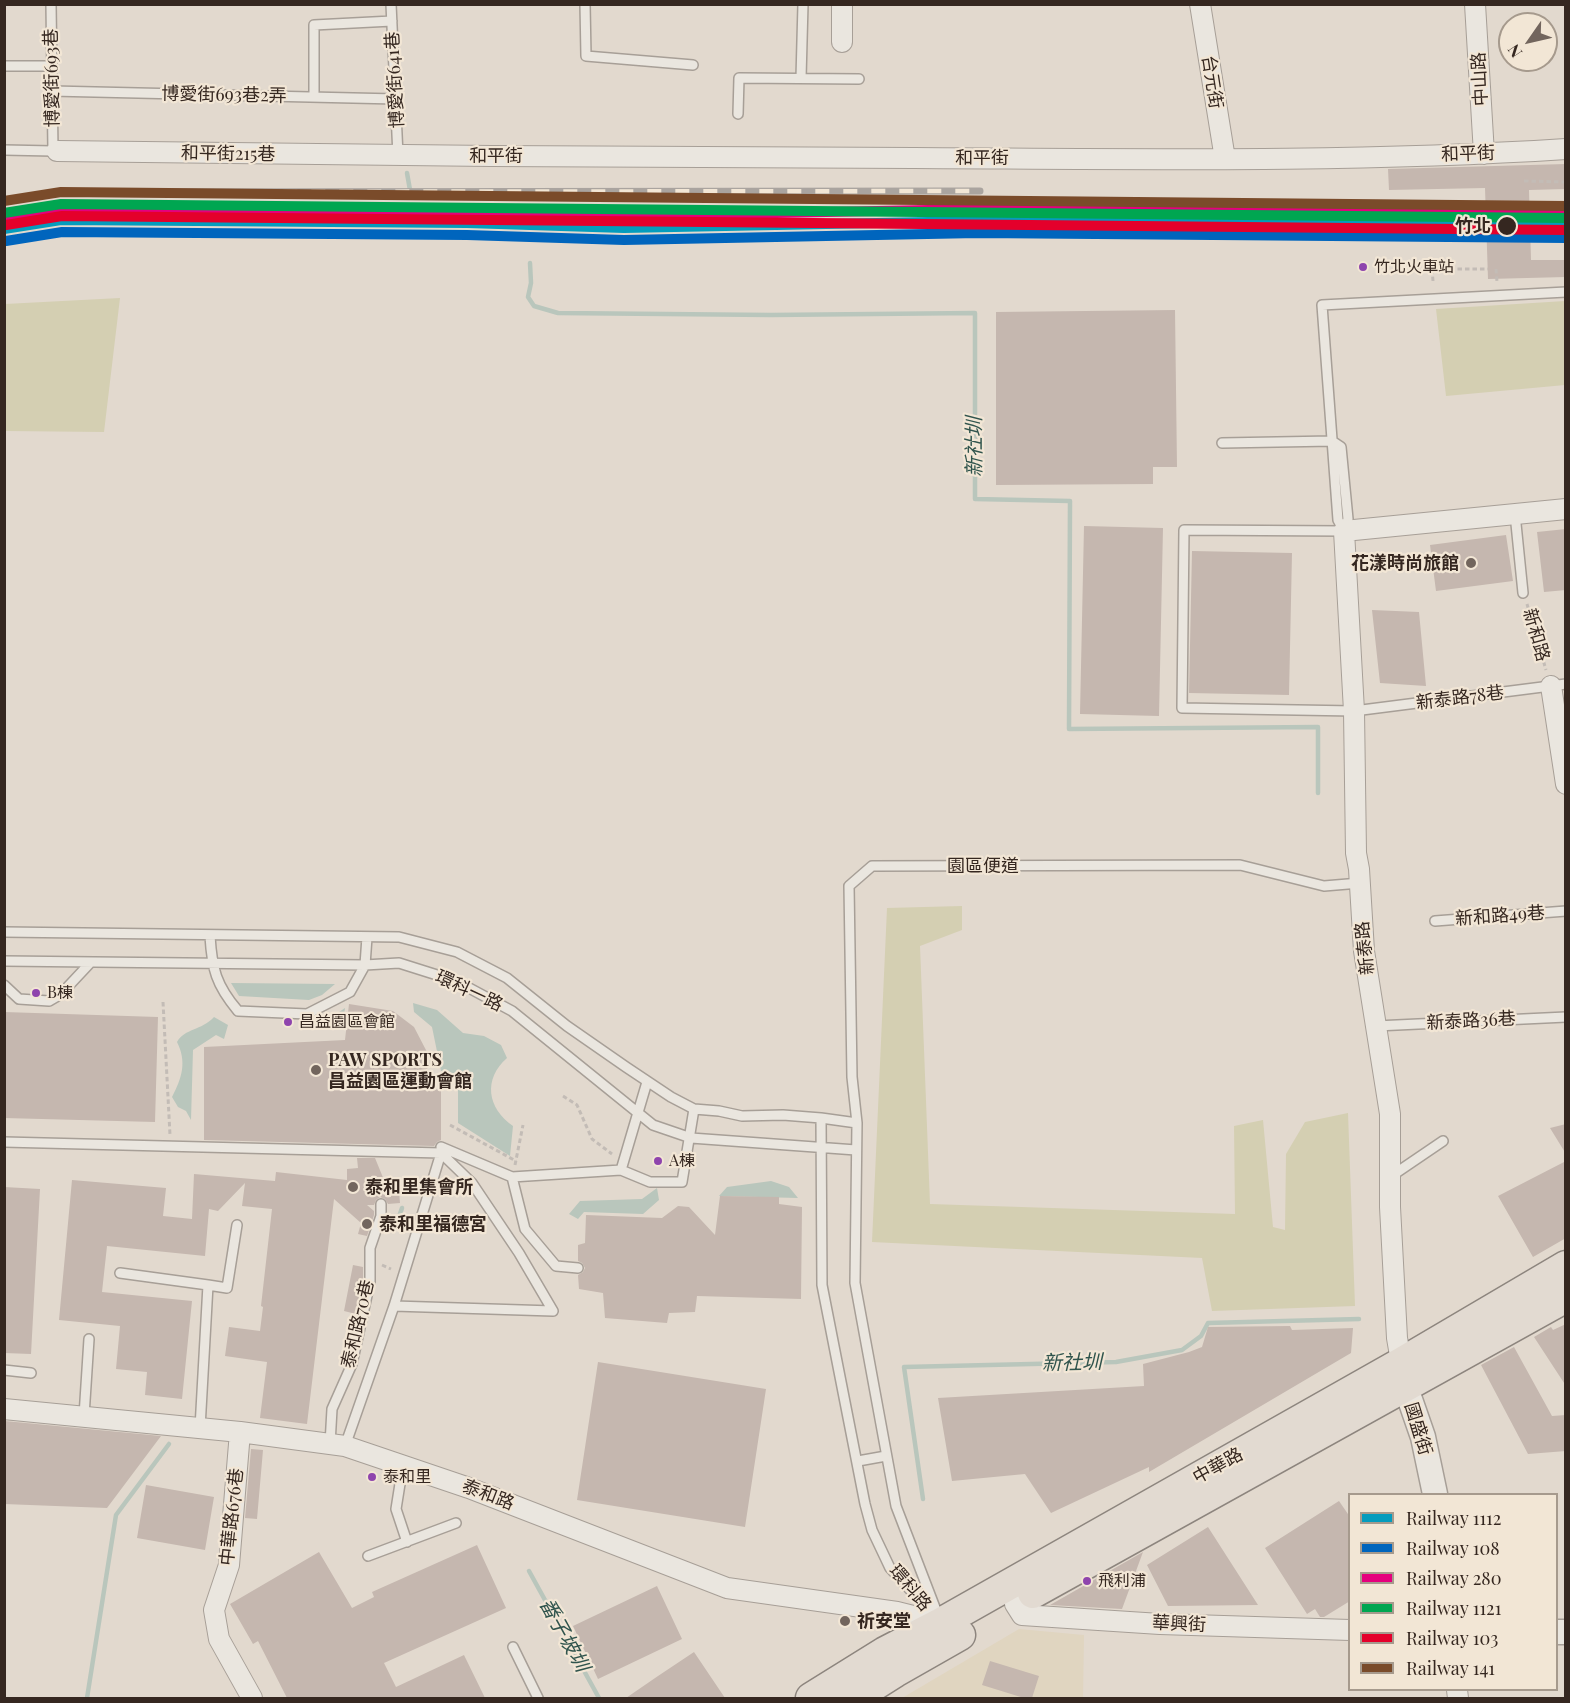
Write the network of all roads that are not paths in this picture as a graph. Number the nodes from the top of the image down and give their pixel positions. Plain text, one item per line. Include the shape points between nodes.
1 (51, 4) edge
2 (391, 4) edge
3 (585, 4) edge
4 (803, 4) edge
5 (842, 4) edge
6 (1200, 4) edge
7 (1475, 4) edge
8 (392, 21) junction
9 (842, 42) dead end
10 (693, 65) dead end
11 (4, 66) edge
12 (52, 66) junction
13 (801, 78) junction
14 (859, 79) dead end
15 (52, 90) junction
16 (314, 97) junction
17 (396, 99) junction
18 (738, 114) dead end
19 (1566, 149) edge
20 (4, 150) edge
21 (56, 151) junction
22 (1484, 154) junction
23 (398, 156) junction
24 (1225, 159) junction
25 (1566, 292) edge
26 (1332, 441) junction
27 (1221, 443) dead end
28 (1566, 509) edge
29 (1515, 514) junction
30 (1344, 531) junction
31 (1523, 593) road end
32 (1558, 685) edge
33 (1354, 711) junction
34 (1566, 784) edge
35 (1360, 883) junction
36 (1566, 911) edge
37 (1435, 921) dead end
38 (4, 932) edge
39 (210, 936) junction
40 (367, 937) junction
41 (4, 961) edge
42 (91, 962) junction
43 (212, 964) junction
44 (366, 965) junction
45 (4, 986) edge
46 (1566, 1017) edge
47 (1376, 1026) junction
48 (647, 1082) junction
49 (694, 1109) junction
50 (638, 1113) junction
51 (821, 1118) junction
52 (857, 1123) junction
53 (691, 1138) junction
54 (1443, 1141) dead end
55 (4, 1142) edge
56 (821, 1146) junction
57 (441, 1150) junction
58 (856, 1150) junction
59 (621, 1170) junction
60 (512, 1177) junction
61 (1390, 1177) junction
62 (381, 1204) dead end
63 (237, 1225) dead end
64 (1566, 1266) edge
65 (578, 1268) dead end
66 (120, 1272) dead end
67 (208, 1285) junction
68 (1566, 1297) edge
69 (394, 1306) junction
70 (89, 1340) dead end
71 (4, 1370) edge
72 (31, 1373) dead end
73 (1403, 1375) junction
74 (4, 1408) edge
75 (84, 1416) junction
76 (200, 1428) junction
77 (240, 1432) junction
78 (338, 1445) junction
79 (886, 1456) junction
80 (858, 1461) junction
81 (403, 1465) junction
82 (1435, 1493) edge
83 (456, 1523) dead end
84 (406, 1542) junction
85 (368, 1556) dead end
86 (1015, 1604) junction
87 (1348, 1630) edge
88 (946, 1632) junction
89 (513, 1647) dead end
90 (833, 1693) edge
91 (252, 1698) edge
92 (538, 1698) edge

1 - 12 lane, 博愛街693巷
2 - 8 lane, 博愛街641巷
3 - 10 lane via 586,56
4 - 13 lane
5 - 9 street
6 - 24 street, 台元街
7 - 22 street, 中山路
8 - 16 lane via 314,25
8 - 17 lane, 博愛街641巷
11 - 12 lane
12 - 15 lane, 博愛街693巷
13 - 14 lane
13 - 18 lane via 739,78
15 - 16 lane, 博愛街693巷2弄
15 - 21 lane, 博愛街693巷
16 - 17 lane, 博愛街693巷2弄
17 - 23 lane, 博愛街641巷
19 - 22 street, 和平街
20 - 21 lane
21 - 23 street, 和平街215巷
22 - 24 street, 和平街
23 - 24 street, 和平街
25 - 26 lane, 新泰路 via 1322,304
26 - 27 lane
26 - 30 lane, 新泰路 via 1338,520
28 - 29 street
29 - 30 street
29 - 31 lane
30 - 33 street, 新泰路
30 - 33 lane, 新泰路78巷 via 1184,530 1182,708
32 - 33 lane, 新泰路78巷
32 - 34 street, 新和路
33 - 35 street, 新泰路
35 - 47 street, 新泰路 via 1364,951
35 - 52 lane, 園區便道 via 1324,886 1240,865 872,866 849,886 852,1077
36 - 37 lane, 新和路49巷
38 - 39 lane, 環科一路
39 - 40 lane, 環科一路
39 - 43 lane
40 - 44 lane
40 - 48 lane, 環科一路 via 399,937 457,952 507,978
41 - 42 lane, 環科一路
42 - 43 lane, 環科一路
42 - 45 lane via 61,994 49,1001 19,999
43 - 44 lane, 環科一路
43 - 44 lane via 220,987 238,1011 307,1014 350,992
44 - 50 lane, 環科一路 via 399,963 456,981 512,1011
46 - 47 lane, 新泰路36巷
47 - 61 street, 新泰路 via 1390,1114
48 - 49 lane, 環科一路
48 - 50 lane
49 - 51 lane, 環科一路 via 742,1116
49 - 53 lane
50 - 53 lane, 環科一路 via 653,1125
50 - 59 lane
51 - 52 lane, 環科一路
51 - 56 lane, 環科路
52 - 58 lane, 環科路
53 - 56 lane, 環科一路
53 - 59 lane via 682,1182 650,1182
54 - 61 lane
55 - 57 lane
56 - 58 lane, 環科一路
56 - 80 lane, 環科路 via 822,1285
57 - 60 lane
57 - 69 lane
57 - 69 lane via 472,1183 553,1311
58 - 79 lane, 環科路 via 855,1282
59 - 60 lane
60 - 65 lane via 525,1229 556,1266
61 - 73 street, 新泰路 via 1397,1338
62 - 78 lane, 泰和路70巷 via 370,1248 370,1282 352,1364 332,1409
63 - 67 lane via 227,1288
64 - 73 main road, 中華路
66 - 67 lane
67 - 76 lane
68 - 73 main road, 中華路
69 - 78 lane
70 - 75 lane
71 - 72 lane
73 - 82 street, 國盛街 via 1423,1437
73 - 86 main road, 中華路
73 - 88 main road, 中華路
74 - 75 street, 泰和路
75 - 76 street, 泰和路
76 - 77 street, 泰和路
77 - 78 street, 泰和路
77 - 91 street, 中華路676巷 via 229,1565 214,1610 219,1639
78 - 81 street, 泰和路
79 - 80 lane
79 - 88 lane, 環科路 via 896,1506
80 - 88 lane, 環科路 via 872,1530 890,1568
81 - 84 lane via 396,1509
81 - 88 street, 泰和路 via 727,1588 897,1612
83 - 84 lane
84 - 85 lane
86 - 87 street, 華興街 via 1022,1616
86 - 88 main road, 中華路
88 - 90 main road, 中華路 via 876,1678
89 - 92 lane

